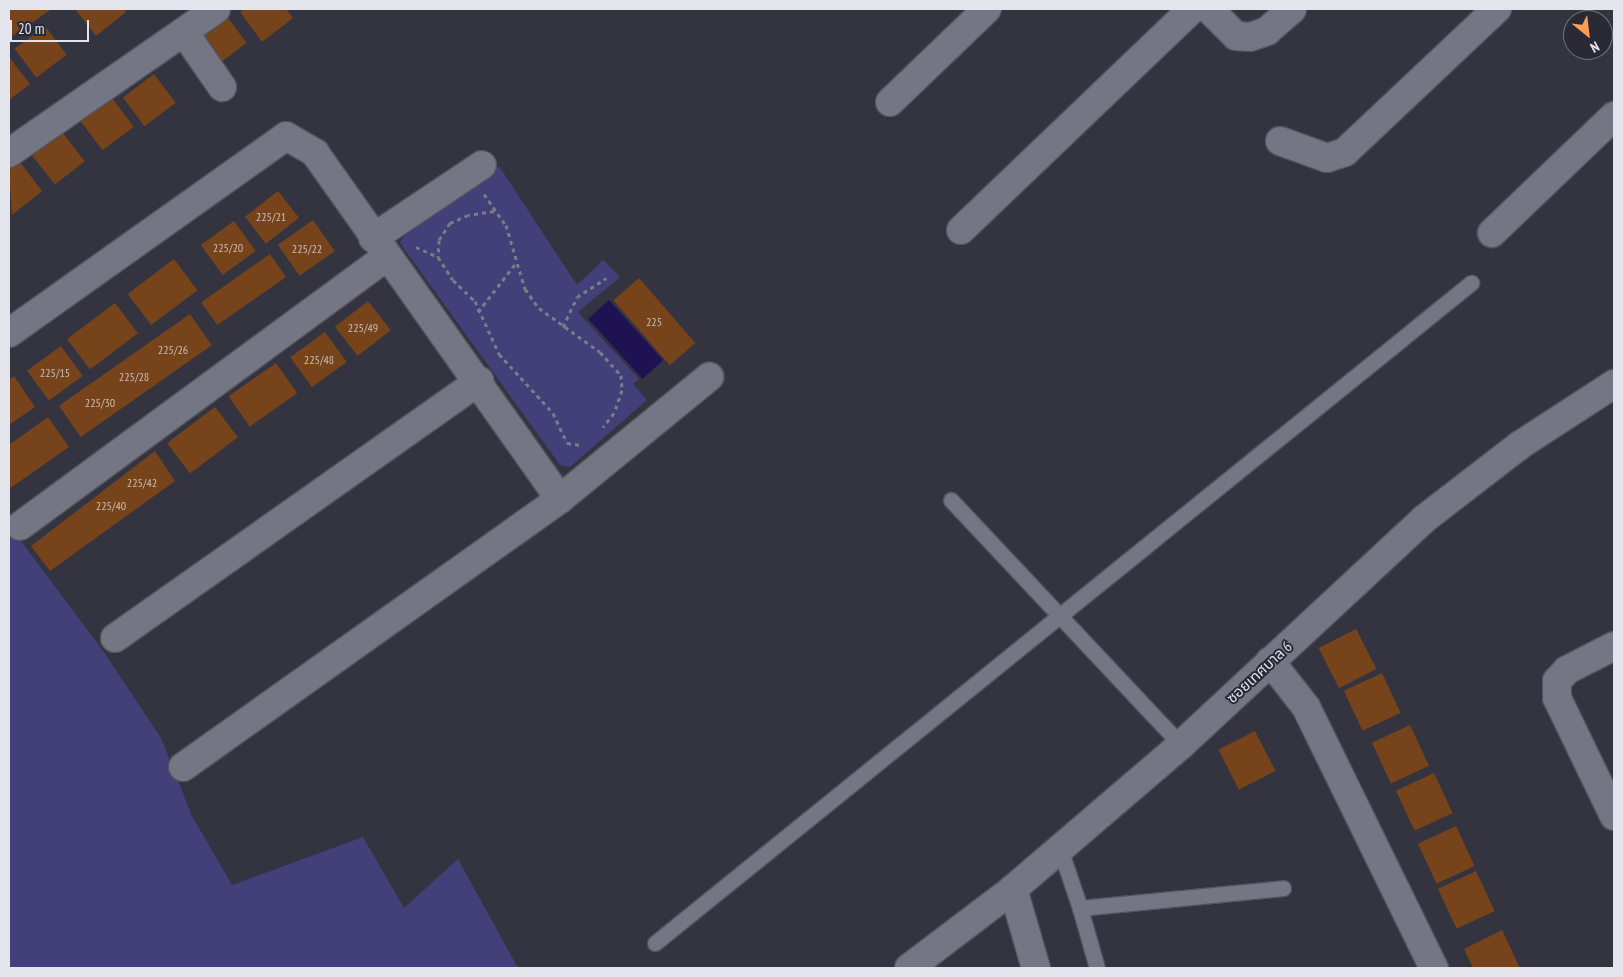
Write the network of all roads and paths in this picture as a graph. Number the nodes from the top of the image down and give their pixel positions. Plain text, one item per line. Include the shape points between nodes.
1 (216, 9) edge
2 (987, 9) edge
3 (1192, 9) edge
4 (1209, 9) edge
5 (1292, 9) edge
6 (1497, 9) edge
7 (184, 32) junction
8 (222, 87) dead end
9 (890, 102) dead end
10 (1614, 116) edge
11 (1280, 141) dead end
12 (9, 153) edge
13 (477, 168) joint
14 (494, 211) junction
15 (961, 230) dead end
16 (1492, 233) dead end
17 (380, 247) junction
18 (516, 263) junction
19 (606, 278) dead end
20 (1471, 283) dead end
21 (478, 312) junction
22 (563, 327) junction
23 (9, 333) edge
24 (709, 377) dead end
25 (479, 381) junction
26 (1614, 384) edge
27 (600, 431) dead end
28 (587, 441) dead end
29 (560, 499) junction
30 (951, 500) dead end
31 (20, 526) dead end
32 (1060, 616) junction
33 (115, 638) dead end
34 (1614, 646) edge
35 (1270, 662) junction
36 (1181, 745) junction
37 (183, 767) dead end
38 (1614, 816) edge
39 (1060, 849) junction
40 (1283, 888) dead end
41 (1013, 889) junction
42 (1080, 908) junction
43 (655, 943) dead end
44 (909, 968) edge
45 (1036, 968) edge
46 (1097, 968) edge
47 (1434, 968) edge

1 - 7 street
2 - 9 street
3 - 15 street
4 - 5 street via 1236,36 1250,37 1267,31
6 - 11 street via 1345,152 1327,158
7 - 8 street
7 - 12 street
10 - 16 street
13 - 14 path
13 - 17 street
14 - 18 path via 506,225
14 - 21 path via 468,215 450,223 439,240 438,257 453,280 475,301
17 - 23 street via 314,153 286,136
17 - 25 street
17 - 31 street
18 - 21 path
18 - 22 path via 535,302
19 - 22 path via 577,297
20 - 32 lane
21 - 28 path via 500,354 553,413 567,443 580,446
22 - 27 path via 600,352 621,375 622,390 614,413
24 - 29 street
25 - 29 street
25 - 33 street
26 - 35 street, ซอยเทศบาล 6 via 1520,445 1424,519
29 - 37 street
30 - 32 lane
32 - 36 lane
32 - 43 lane
34 - 38 street via 1568,670 1557,681 1557,698
35 - 36 street, ซอยเทศบาล 6
35 - 47 street via 1306,707
36 - 39 street, ซอยเทศบาล 6
39 - 41 street, ซอยเทศบาล 6
39 - 42 lane
40 - 42 lane
41 - 44 street, ซอยเทศบาล 6
41 - 45 street
42 - 46 lane

